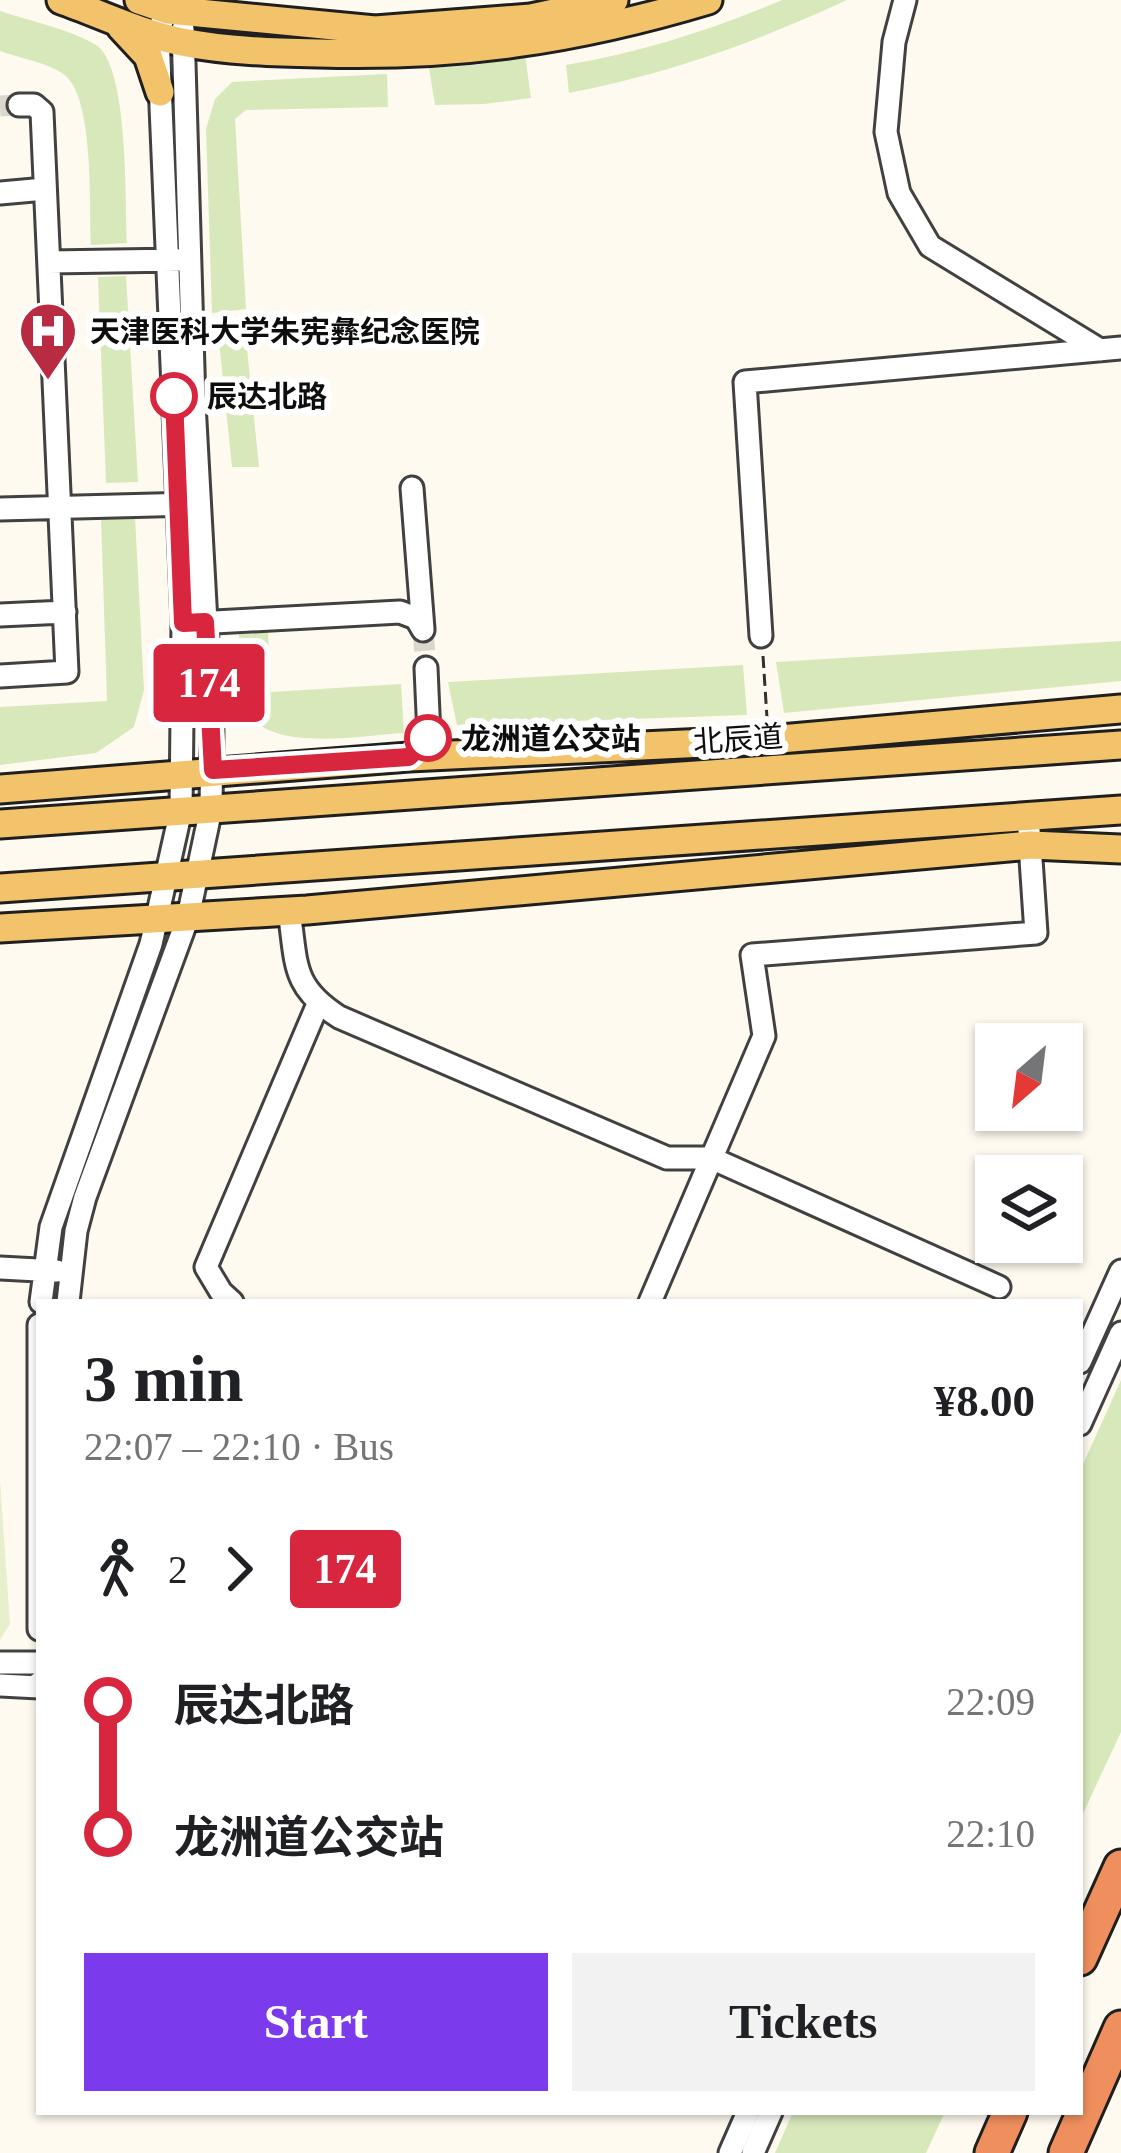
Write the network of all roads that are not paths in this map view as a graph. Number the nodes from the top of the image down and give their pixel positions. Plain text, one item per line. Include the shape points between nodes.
1 (61, 0) edge
2 (140, 0) edge
3 (614, 0) edge
4 (708, 0) edge
5 (905, 0) edge
6 (627, 12) edge
7 (108, 17) junction
8 (170, 22) edge
9 (160, 92) junction
10 (19, 105) dead end
11 (45, 190) junction
12 (0, 193) edge
13 (191, 259) junction
14 (168, 260) junction
15 (49, 262) junction
16 (1111, 349) edge
17 (412, 488) dead end
18 (189, 504) junction
19 (60, 506) junction
20 (0, 509) edge
21 (65, 612) junction
22 (0, 615) edge
23 (194, 623) junction
24 (761, 636) road end
25 (426, 668) tunnel mouth
26 (0, 676) edge
27 (1121, 709) edge
28 (1121, 745) edge
29 (409, 757) junction
30 (199, 771) junction
31 (0, 789) edge
32 (211, 809) junction
33 (182, 810) junction
34 (1121, 810) edge
35 (0, 824) edge
36 (1029, 831) junction
37 (1121, 849) edge
38 (200, 873) junction
39 (169, 876) junction
40 (0, 888) edge
41 (289, 911) junction
42 (188, 916) junction
43 (158, 919) junction
44 (0, 928) edge
45 (319, 1004) junction
46 (711, 1158) junction
47 (0, 1268) edge
48 (43, 1270) junction
49 (1121, 1271) edge
50 (69, 1272) junction
51 (999, 1287) dead end
52 (41, 1299) edge
53 (68, 1299) edge
54 (228, 1299) edge
55 (651, 1299) edge
56 (1121, 1333) edge
57 (1083, 1355) edge
58 (1083, 1417) edge
59 (0, 1663) edge
60 (36, 1663) edge
61 (0, 1685) edge
62 (36, 1685) edge
63 (1121, 1867) edge
64 (1083, 1951) edge
65 (1121, 2028) edge
66 (1083, 2114) edge
67 (747, 2115) edge
68 (771, 2115) edge
69 (1009, 2115) edge
70 (1083, 2115) edge
71 (730, 2153) edge
72 (753, 2153) edge
73 (992, 2153) edge
74 (1066, 2153) edge

1 - 7 main road
2 - 8 main road
3 - 8 main road via 531,18 375,30
4 - 6 main road
5 - 16 street via 886,132 899,193 930,246
6 - 8 main road via 553,40 452,51 266,52
7 - 8 main road
7 - 9 main road via 148,56
8 - 9 street
8 - 13 street
9 - 14 street
10 - 11 street via 42,112
11 - 12 street
11 - 15 street
13 - 14 street
13 - 18 street
14 - 15 street
14 - 18 street
15 - 19 street
16 - 24 street via 745,382
17 - 23 street via 423,630 400,613
18 - 19 street
18 - 23 street
19 - 20 street
19 - 21 street
21 - 22 street
21 - 26 street via 67,672
23 - 30 street
25 - 29 street via 429,736
27 - 29 main road via 769,740
28 - 32 main road, 北辰道
29 - 30 main road
30 - 31 main road
30 - 32 street
30 - 33 street
32 - 33 main road, 北辰道
32 - 38 street
33 - 35 main road, 北辰道
33 - 39 street
34 - 36 main road
36 - 37 main road
36 - 38 main road
36 - 41 main road
36 - 46 street via 1036,933 752,955 764,1036
38 - 39 main road
38 - 42 street
39 - 40 main road
39 - 43 street
41 - 42 main road
41 - 45 street via 301,985
42 - 43 main road
42 - 50 street via 98,1157
43 - 44 main road
43 - 48 street via 63,1187
45 - 46 street via 667,1158
45 - 54 street via 206,1267
46 - 51 street
46 - 55 street
47 - 48 street
48 - 50 street
48 - 52 street
49 - 57 street
50 - 53 street
56 - 58 street
59 - 60 street
61 - 62 street
63 - 64 highway
65 - 66 highway
67 - 71 street
68 - 72 street
69 - 73 highway
70 - 74 highway

